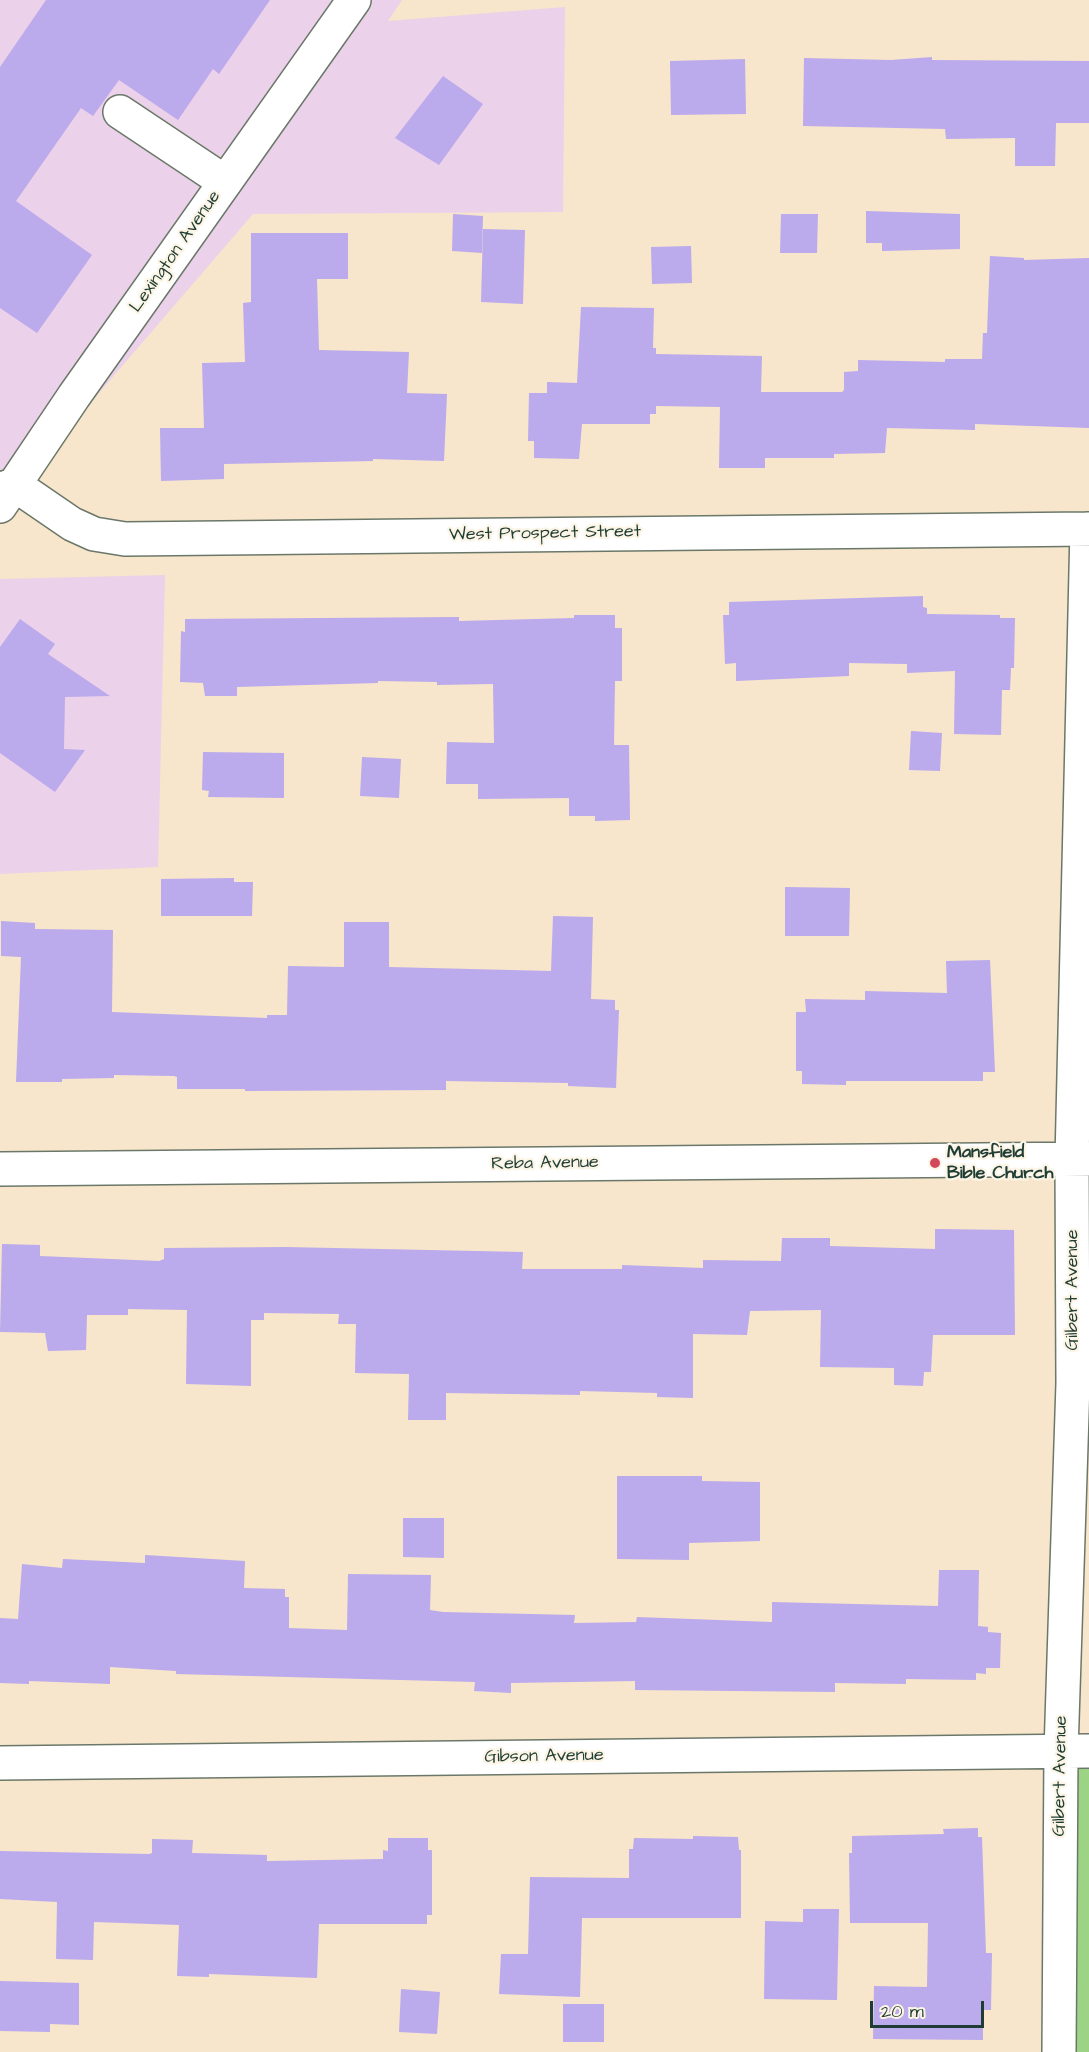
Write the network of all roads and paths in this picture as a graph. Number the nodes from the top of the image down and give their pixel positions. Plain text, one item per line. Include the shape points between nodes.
1 (354, 0) edge
2 (120, 112) dead end
3 (225, 182) junction
4 (5, 493) edge
5 (1088, 529) edge
6 (1081, 1159) edge
7 (0, 1169) edge
8 (1075, 1751) edge
9 (0, 1763) edge
10 (1059, 2052) edge

1 - 3 street, Lexington Avenue
2 - 3 street
3 - 4 street, Lexington Avenue
4 - 5 street, West Prospect Street via 94,534 125,539
5 - 6 street, Gilbert Avenue
6 - 7 street, Reba Avenue
6 - 8 street, Gilbert Avenue via 1073,1383
8 - 9 street, Gibson Avenue
8 - 10 street, Gilbert Avenue

